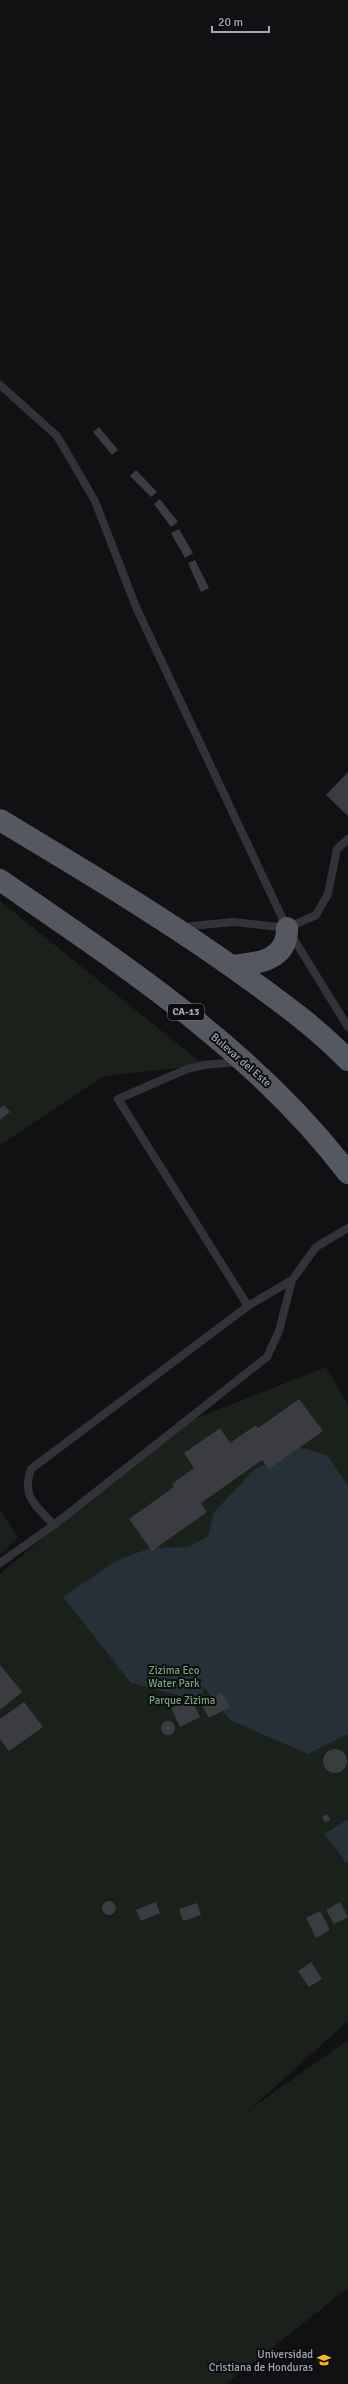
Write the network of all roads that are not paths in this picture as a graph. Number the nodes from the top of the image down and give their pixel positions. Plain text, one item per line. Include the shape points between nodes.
1 (0, 385) edge
2 (0, 820) edge
3 (348, 839) edge
4 (0, 880) edge
5 (175, 927) junction
6 (287, 928) junction
7 (231, 966) junction
8 (348, 1027) edge
9 (348, 1060) edge
10 (243, 1062) junction
11 (348, 1173) edge
12 (348, 1228) edge
13 (292, 1280) junction
14 (248, 1306) junction
15 (54, 1525) junction
16 (0, 1563) edge

1 - 6 lane via 57,436 95,501 136,607
2 - 5 highway
3 - 6 lane via 337,849 328,894 316,915
4 - 10 highway, Bulevar del Este / CA-13 via 188,1013
5 - 6 lane via 233,922
5 - 7 highway
6 - 7 highway via 284,947 266,962
6 - 8 lane
7 - 9 highway via 286,1006 334,1045
10 - 11 highway, Bulevar del Este / CA-13 via 285,1099
10 - 14 lane via 187,1069 118,1099
12 - 13 lane via 316,1247
13 - 14 lane
13 - 15 lane via 279,1332 267,1358
14 - 15 lane via 31,1469 27,1480 28,1498
15 - 16 lane

